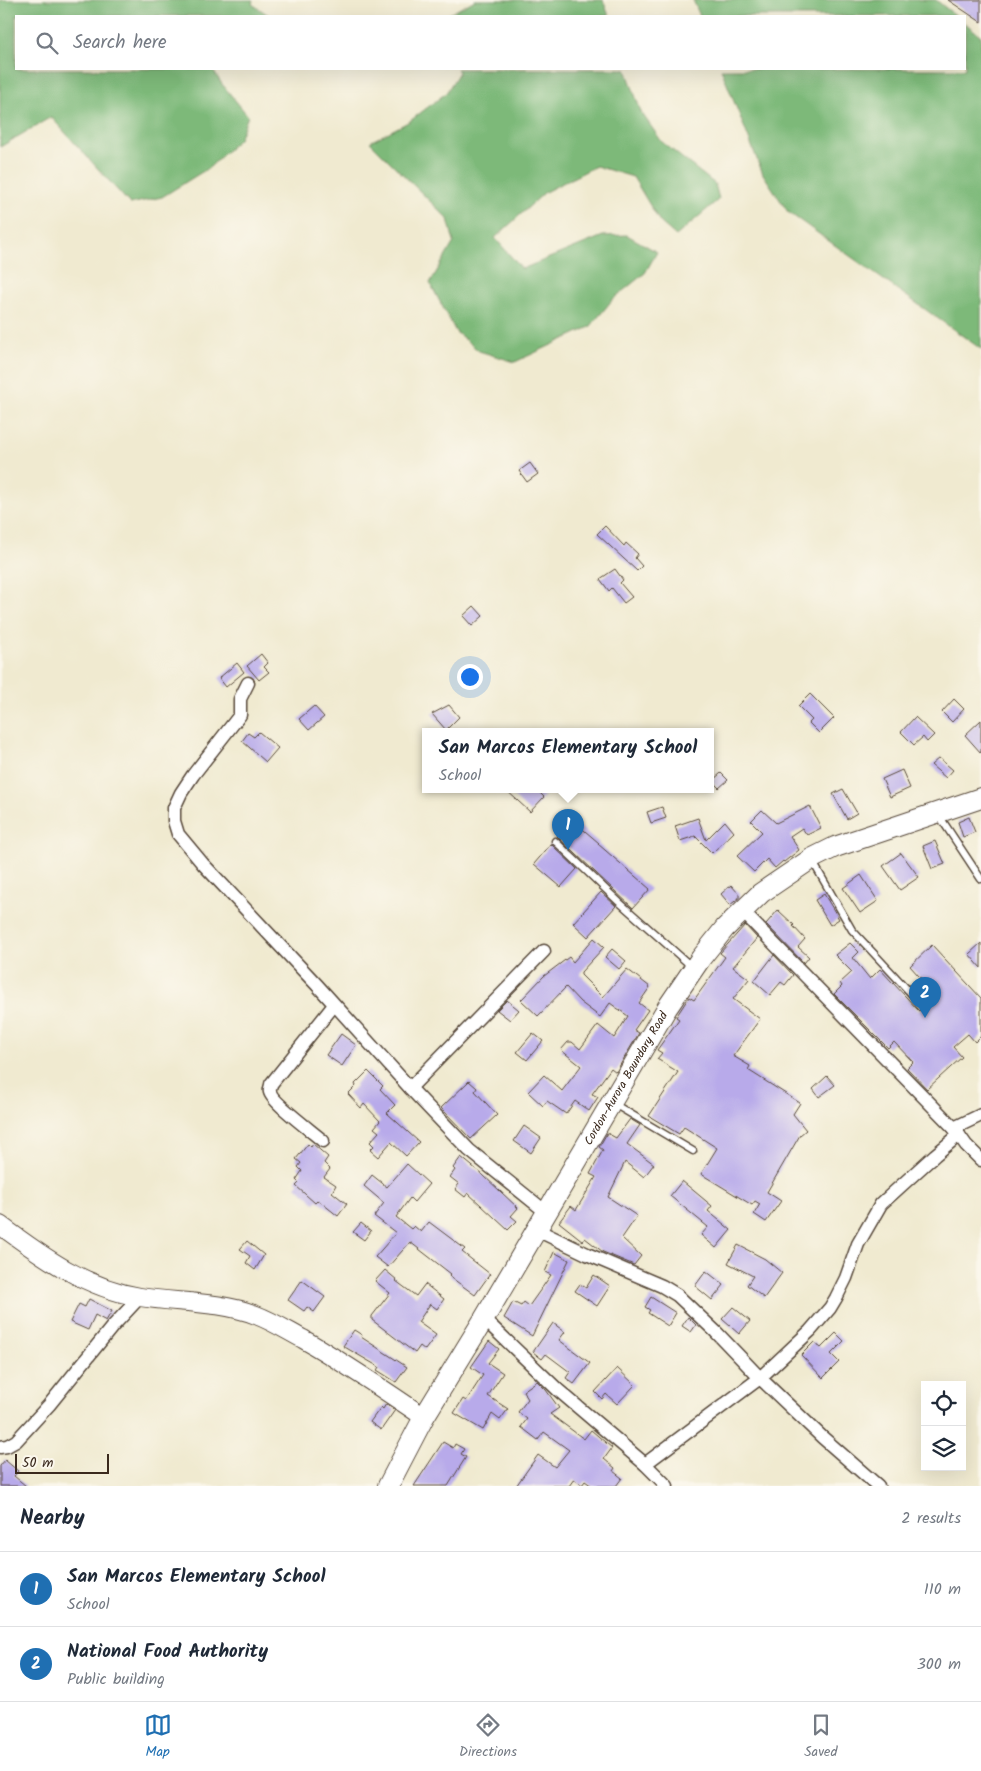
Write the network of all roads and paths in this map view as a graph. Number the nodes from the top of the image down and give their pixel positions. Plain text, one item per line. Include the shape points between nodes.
1 (248, 684) dead end
2 (981, 798) edge
3 (937, 813) junction
4 (555, 841) dead end
5 (811, 859) junction
6 (981, 879) edge
7 (742, 911) junction
8 (544, 951) dead end
9 (694, 969) junction
10 (919, 1002) dead end
11 (334, 1005) junction
12 (410, 1088) junction
13 (611, 1102) junction
14 (981, 1115) edge
15 (957, 1132) junction
16 (323, 1141) dead end
17 (693, 1151) dead end
18 (981, 1160) edge
19 (546, 1212) junction
20 (0, 1225) edge
21 (537, 1230) junction
22 (140, 1297) junction
23 (484, 1319) junction
24 (760, 1378) junction
25 (424, 1417) junction
26 (0, 1448) edge
27 (645, 1464) junction
28 (388, 1486) edge
29 (668, 1486) edge
30 (878, 1486) edge

1 - 11 street via 240,699 240,716 181,793 174,808 174,822 185,844
2 - 3 main road, Cordon-Aurora Boundary Road
3 - 5 main road, Cordon-Aurora Boundary Road via 836,847
3 - 6 lane
4 - 9 lane
5 - 7 main road, Cordon-Aurora Boundary Road
5 - 10 lane via 852,930
7 - 9 main road, Cordon-Aurora Boundary Road via 712,943
7 - 15 street
8 - 12 street
9 - 13 main road, Cordon-Aurora Boundary Road
11 - 12 street
11 - 16 street via 271,1084 270,1092 284,1109
12 - 19 street via 469,1150
13 - 17 lane
13 - 19 main road, Cordon-Aurora Boundary Road
14 - 15 street
15 - 18 street
15 - 24 street via 881,1204 858,1244 846,1278 830,1308
19 - 21 main road, Cordon-Aurora Boundary Road
20 - 22 street via 57,1266 83,1280
21 - 23 main road, Cordon-Aurora Boundary Road
21 - 24 street via 677,1295
22 - 25 street via 215,1306 256,1315 317,1347
22 - 26 street via 49,1405 11,1444
23 - 25 main road, Cordon-Aurora Boundary Road
23 - 27 street via 558,1390
24 - 27 street
24 - 30 street
25 - 28 main road, Cordon-Aurora Boundary Road
27 - 29 street

